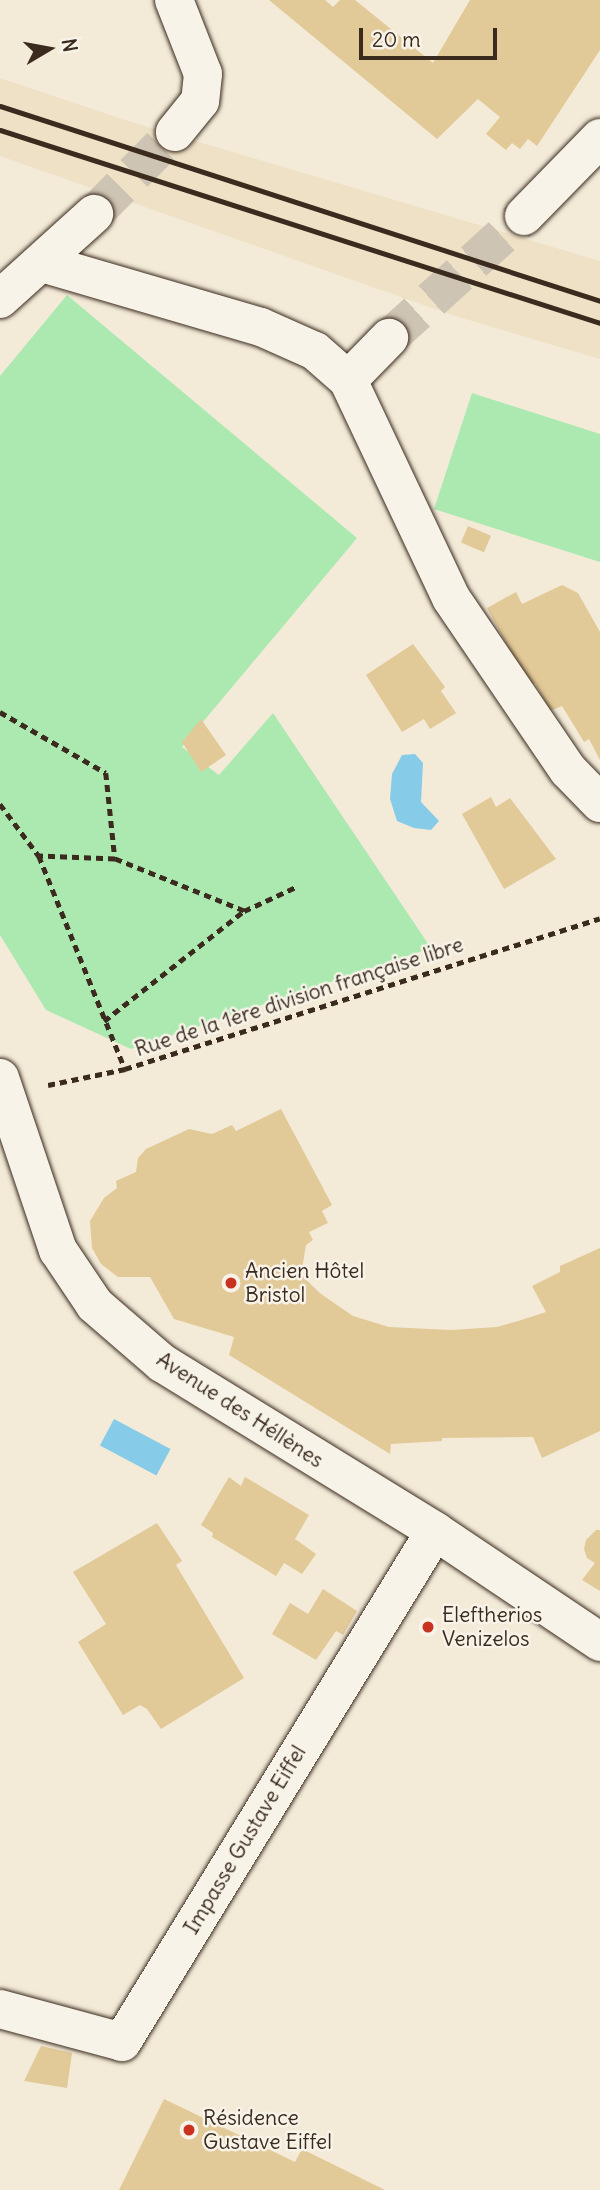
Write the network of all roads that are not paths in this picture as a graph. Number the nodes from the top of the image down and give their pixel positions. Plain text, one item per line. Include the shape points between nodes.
1 (174, 0) edge
2 (175, 132) tunnel mouth
3 (600, 138) edge
4 (94, 214) tunnel mouth
5 (524, 216) tunnel mouth
6 (42, 263) junction
7 (0, 299) edge
8 (389, 338) tunnel mouth
9 (348, 380) junction
10 (600, 803) edge
11 (3, 1086) edge
12 (435, 1531) junction
13 (600, 1642) edge
14 (0, 2009) edge

1 - 2 street via 203,74 200,101
3 - 5 street
4 - 6 street
6 - 7 street
6 - 9 street via 261,327 315,351
8 - 9 street
9 - 10 street via 451,598 568,770
11 - 12 street, Avenue des Héllènes via 58,1250 94,1305 162,1363
12 - 13 street, Avenue des Héllènes
12 - 14 street, Impasse Gustave Eiffel via 122,2042

